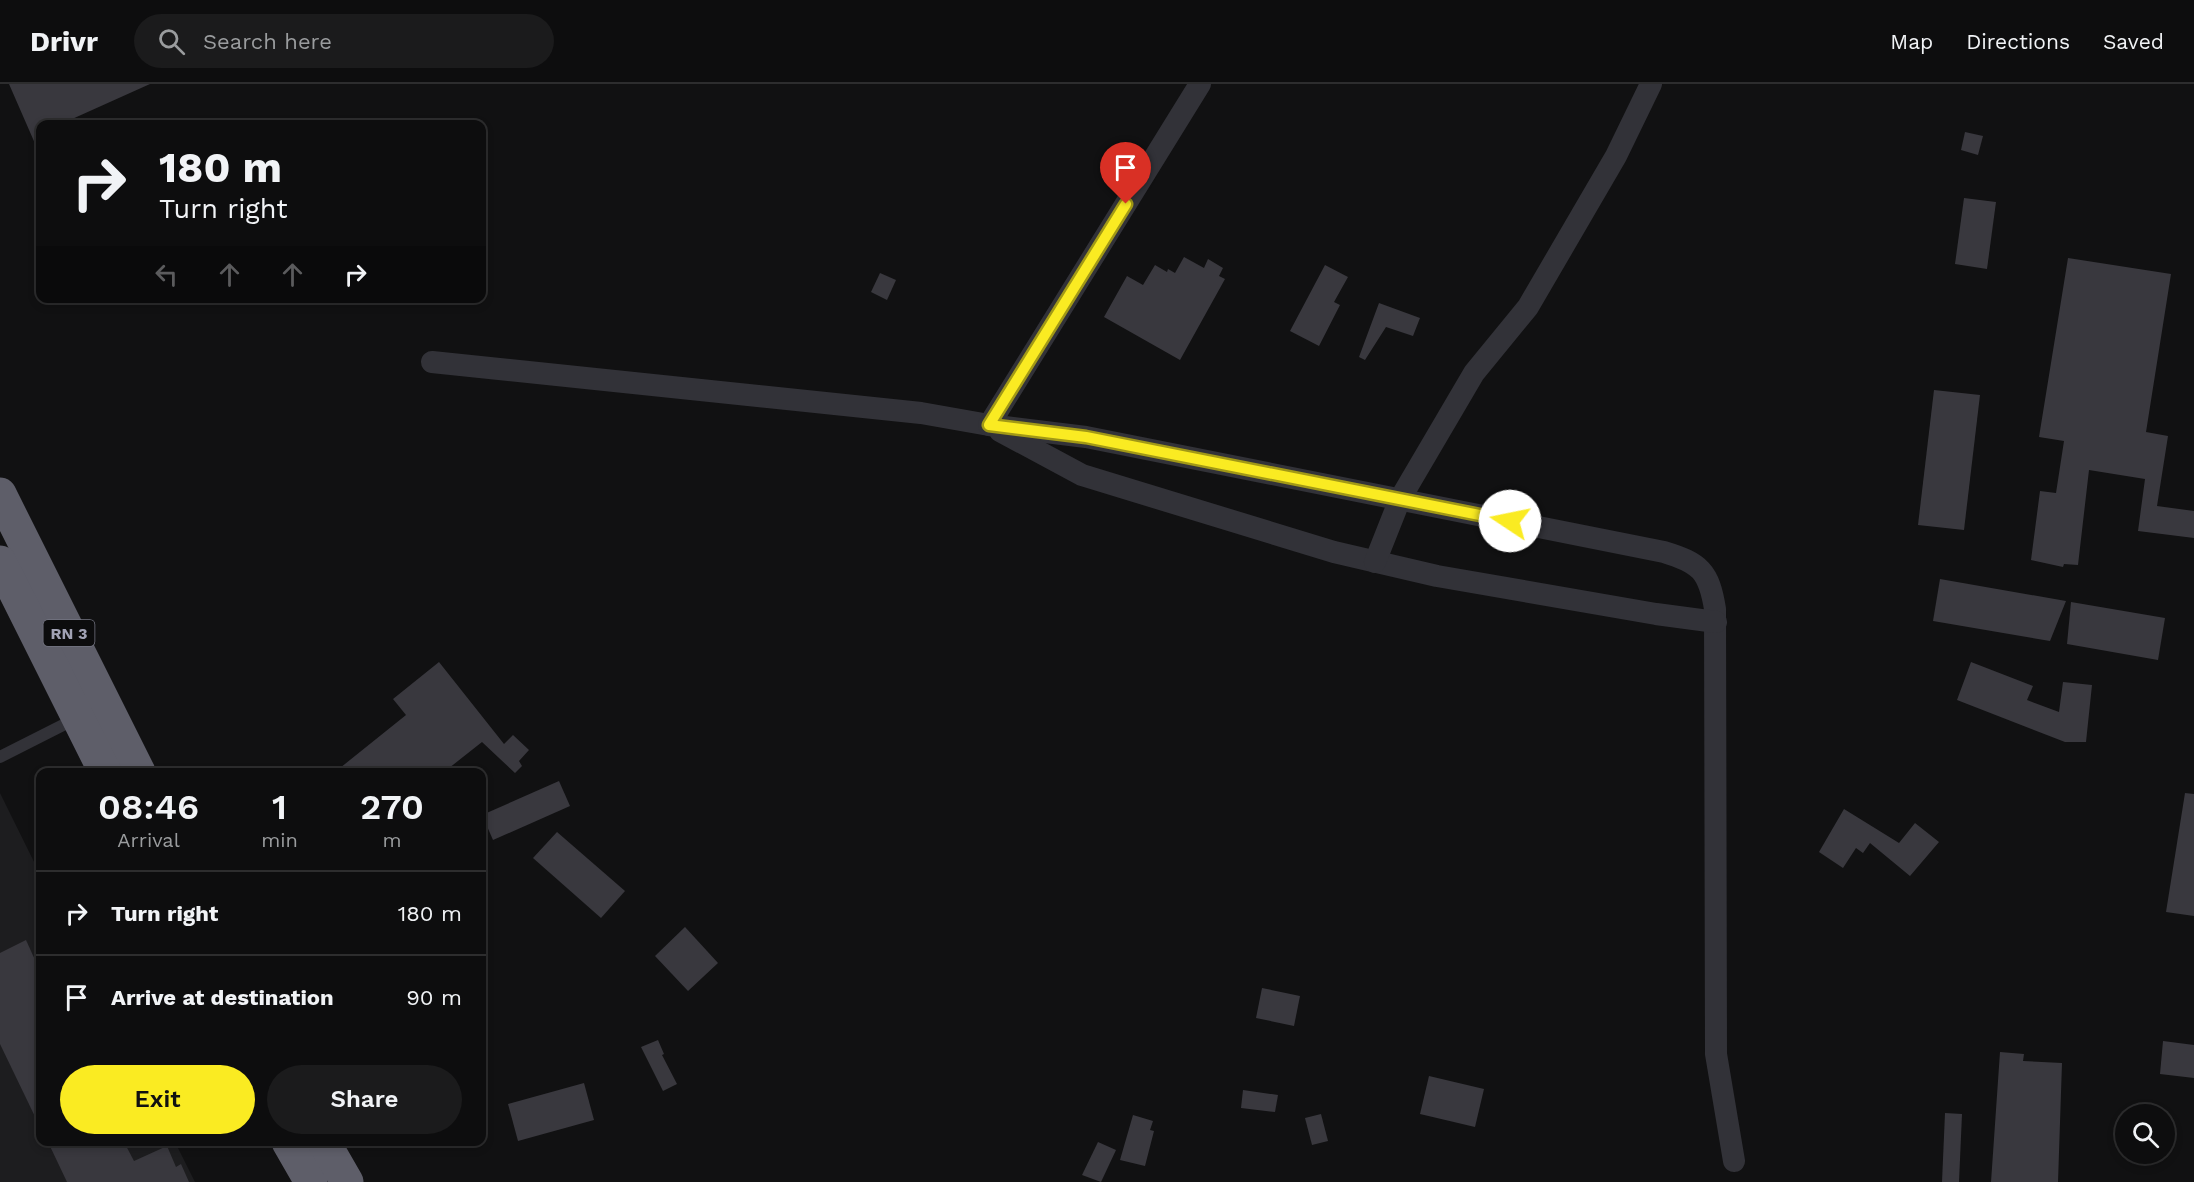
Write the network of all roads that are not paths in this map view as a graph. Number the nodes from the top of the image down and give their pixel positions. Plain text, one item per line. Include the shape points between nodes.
1 (1200, 84) edge
2 (1651, 84) edge
3 (432, 362) dead end
4 (989, 425) junction
5 (0, 494) edge
6 (1400, 499) junction
7 (0, 561) edge
8 (1375, 562) junction
9 (1716, 622) junction
10 (78, 717) junction
11 (0, 757) edge
12 (103, 768) edge
13 (137, 768) edge
14 (290, 1146) edge
15 (326, 1146) edge
16 (1734, 1161) dead end
17 (311, 1182) edge
18 (347, 1182) edge

1 - 4 street
2 - 6 street via 1611,166 1534,297 1474,373
3 - 4 street via 921,413
4 - 6 street via 1086,437
4 - 8 street via 1082,476
5 - 13 highway, RN 3
6 - 8 street
6 - 9 street via 1690,560 1712,585
7 - 10 highway, RN 3
8 - 9 street via 1437,576
9 - 16 street via 1716,1054
10 - 11 lane
10 - 12 highway, RN 3
14 - 17 highway
15 - 18 highway

